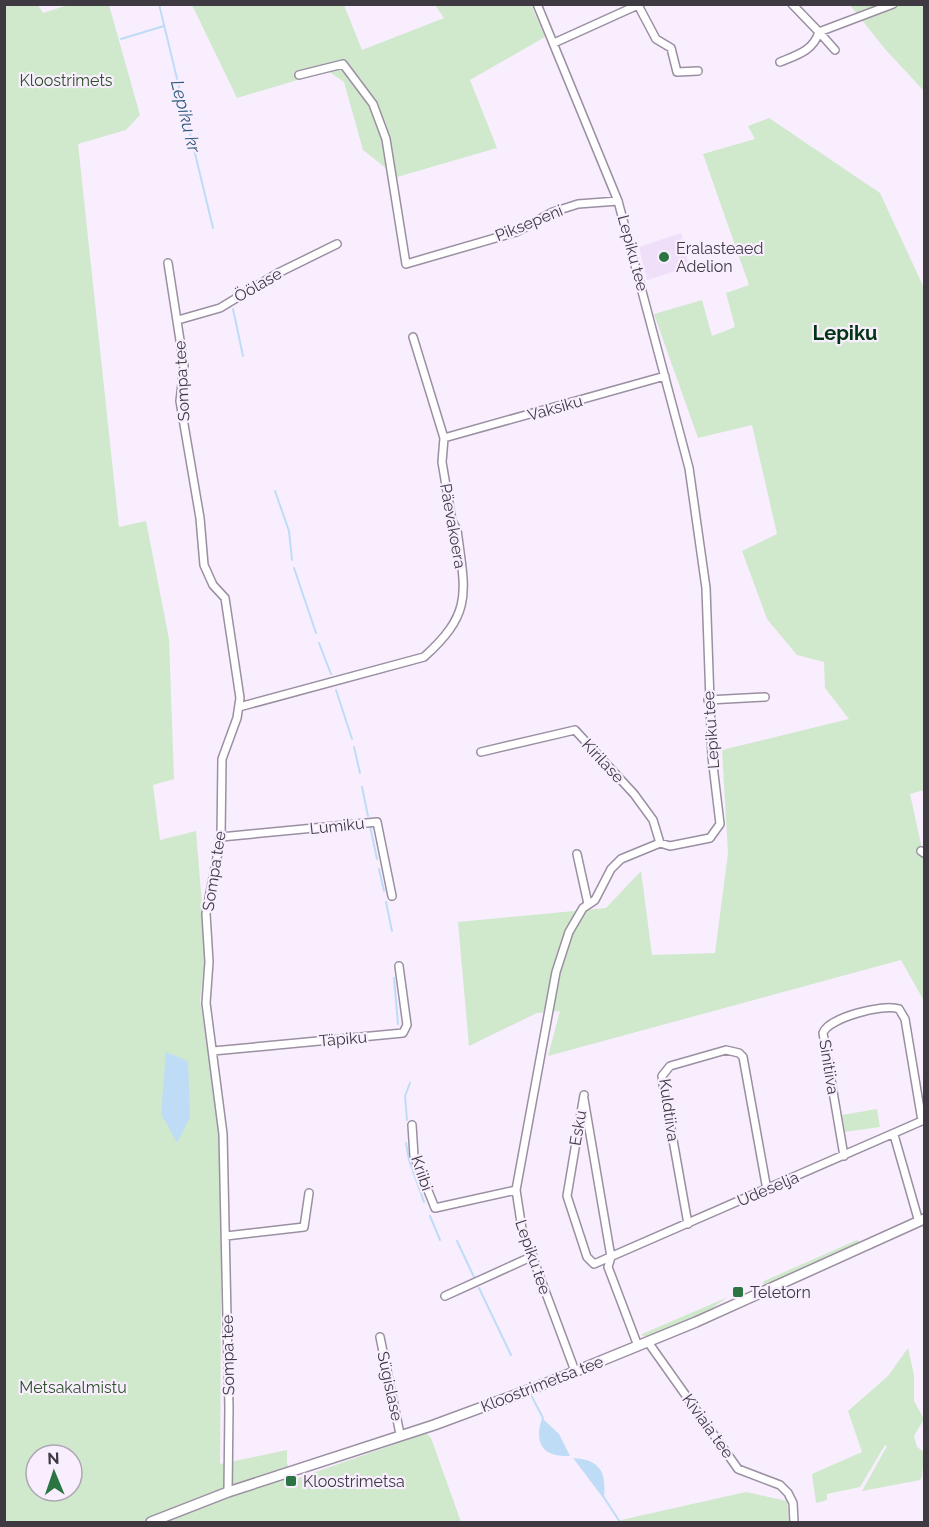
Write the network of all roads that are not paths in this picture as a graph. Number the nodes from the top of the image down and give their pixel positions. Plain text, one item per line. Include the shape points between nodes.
1 (537, 4) edge
2 (792, 4) edge
3 (893, 4) edge
4 (819, 32) junction
5 (554, 43) junction
6 (835, 50) dead end
7 (780, 62) dead end
8 (698, 71) dead end
9 (298, 75) dead end
10 (618, 201) junction
11 (337, 244) dead end
12 (168, 263) dead end
13 (178, 320) junction
14 (413, 337) dead end
15 (665, 376) junction
16 (444, 438) junction
17 (765, 697) dead end
18 (708, 700) junction
19 (239, 707) junction
20 (482, 752) dead end
21 (221, 837) junction
22 (660, 843) junction
23 (577, 854) dead end
24 (392, 896) dead end
25 (588, 904) junction
26 (399, 966) dead end
27 (213, 1051) junction
28 (923, 1120) edge
29 (412, 1125) dead end
30 (894, 1135) junction
31 (844, 1156) junction
32 (516, 1190) junction
33 (767, 1190) junction
34 (309, 1193) dead end
35 (922, 1220) edge
36 (688, 1224) junction
37 (226, 1236) junction
38 (533, 1256) junction
39 (611, 1257) junction
40 (445, 1296) dead end
41 (380, 1338) dead end
42 (648, 1342) junction
43 (638, 1346) junction
44 (575, 1371) junction
45 (400, 1434) junction
46 (228, 1492) junction
47 (151, 1522) edge
48 (794, 1522) edge

1 - 5 street, Lepiku tee
2 - 4 street
3 - 4 street
4 - 6 street
4 - 7 street via 807,51
5 - 8 street via 638,5 656,39 671,48 677,72
5 - 10 street, Lepiku tee
9 - 10 street, Piksepeni via 343,64 373,104 386,139 406,264 516,232 578,204
10 - 15 street, Lepiku tee
11 - 13 street, Öölase via 220,308
12 - 13 street, Sompa tee
13 - 19 street, Sompa tee via 184,366 180,401 204,566 225,598 239,681
14 - 16 street, Päevakoera
15 - 16 street, Vaksiku
15 - 18 street, Lepiku tee via 689,468 699,535 708,610
16 - 19 street, Päevakoera via 442,462 457,530 464,593 458,621 448,636 424,657
17 - 18 street
18 - 22 street, Lepiku tee via 720,824 710,838 670,846
19 - 21 street, Sompa tee via 222,759
20 - 22 street, Kirilase via 575,730 634,794 653,820
21 - 24 street, Lumiku via 377,822
21 - 27 street, Sompa tee via 206,914 206,1003
22 - 25 street, Lepiku tee via 621,859 611,869 595,900
23 - 25 street
25 - 32 street, Lepiku tee via 568,932 556,972
26 - 27 street, Täpiku via 407,1025 403,1033
27 - 37 street, Sompa tee via 223,1134
28 - 30 street, Udeselja
28 - 31 street, Sinitiiva via 899,1009 885,1006 831,1023 823,1033
29 - 32 street, Kriibi via 414,1156 435,1208
30 - 31 street, Udeselja
30 - 35 street
31 - 33 street, Udeselja
32 - 38 street, Lepiku tee via 518,1214
33 - 36 street, Udeselja
33 - 36 street, Kuldtiiva via 743,1057 726,1050 670,1066 662,1076
34 - 37 street via 304,1227
35 - 42 main road, Kloostrimetsa tee
36 - 39 street, Udeselja
37 - 46 street, Sompa tee
38 - 40 street
38 - 44 street, Lepiku tee
39 - 39 street, Esku via 591,1130 584,1095 568,1184 569,1208 587,1257 594,1264
39 - 43 street, Esku via 608,1267
41 - 45 street, Sügislase
42 - 43 main road, Kloostrimetsa tee
42 - 48 street, Kiviaia tee via 738,1469 780,1485 788,1493
43 - 44 main road, Kloostrimetsa tee
44 - 45 main road, Kloostrimetsa tee
45 - 46 main road, Kloostrimetsa tee
46 - 47 main road, Kloostrimetsa tee

